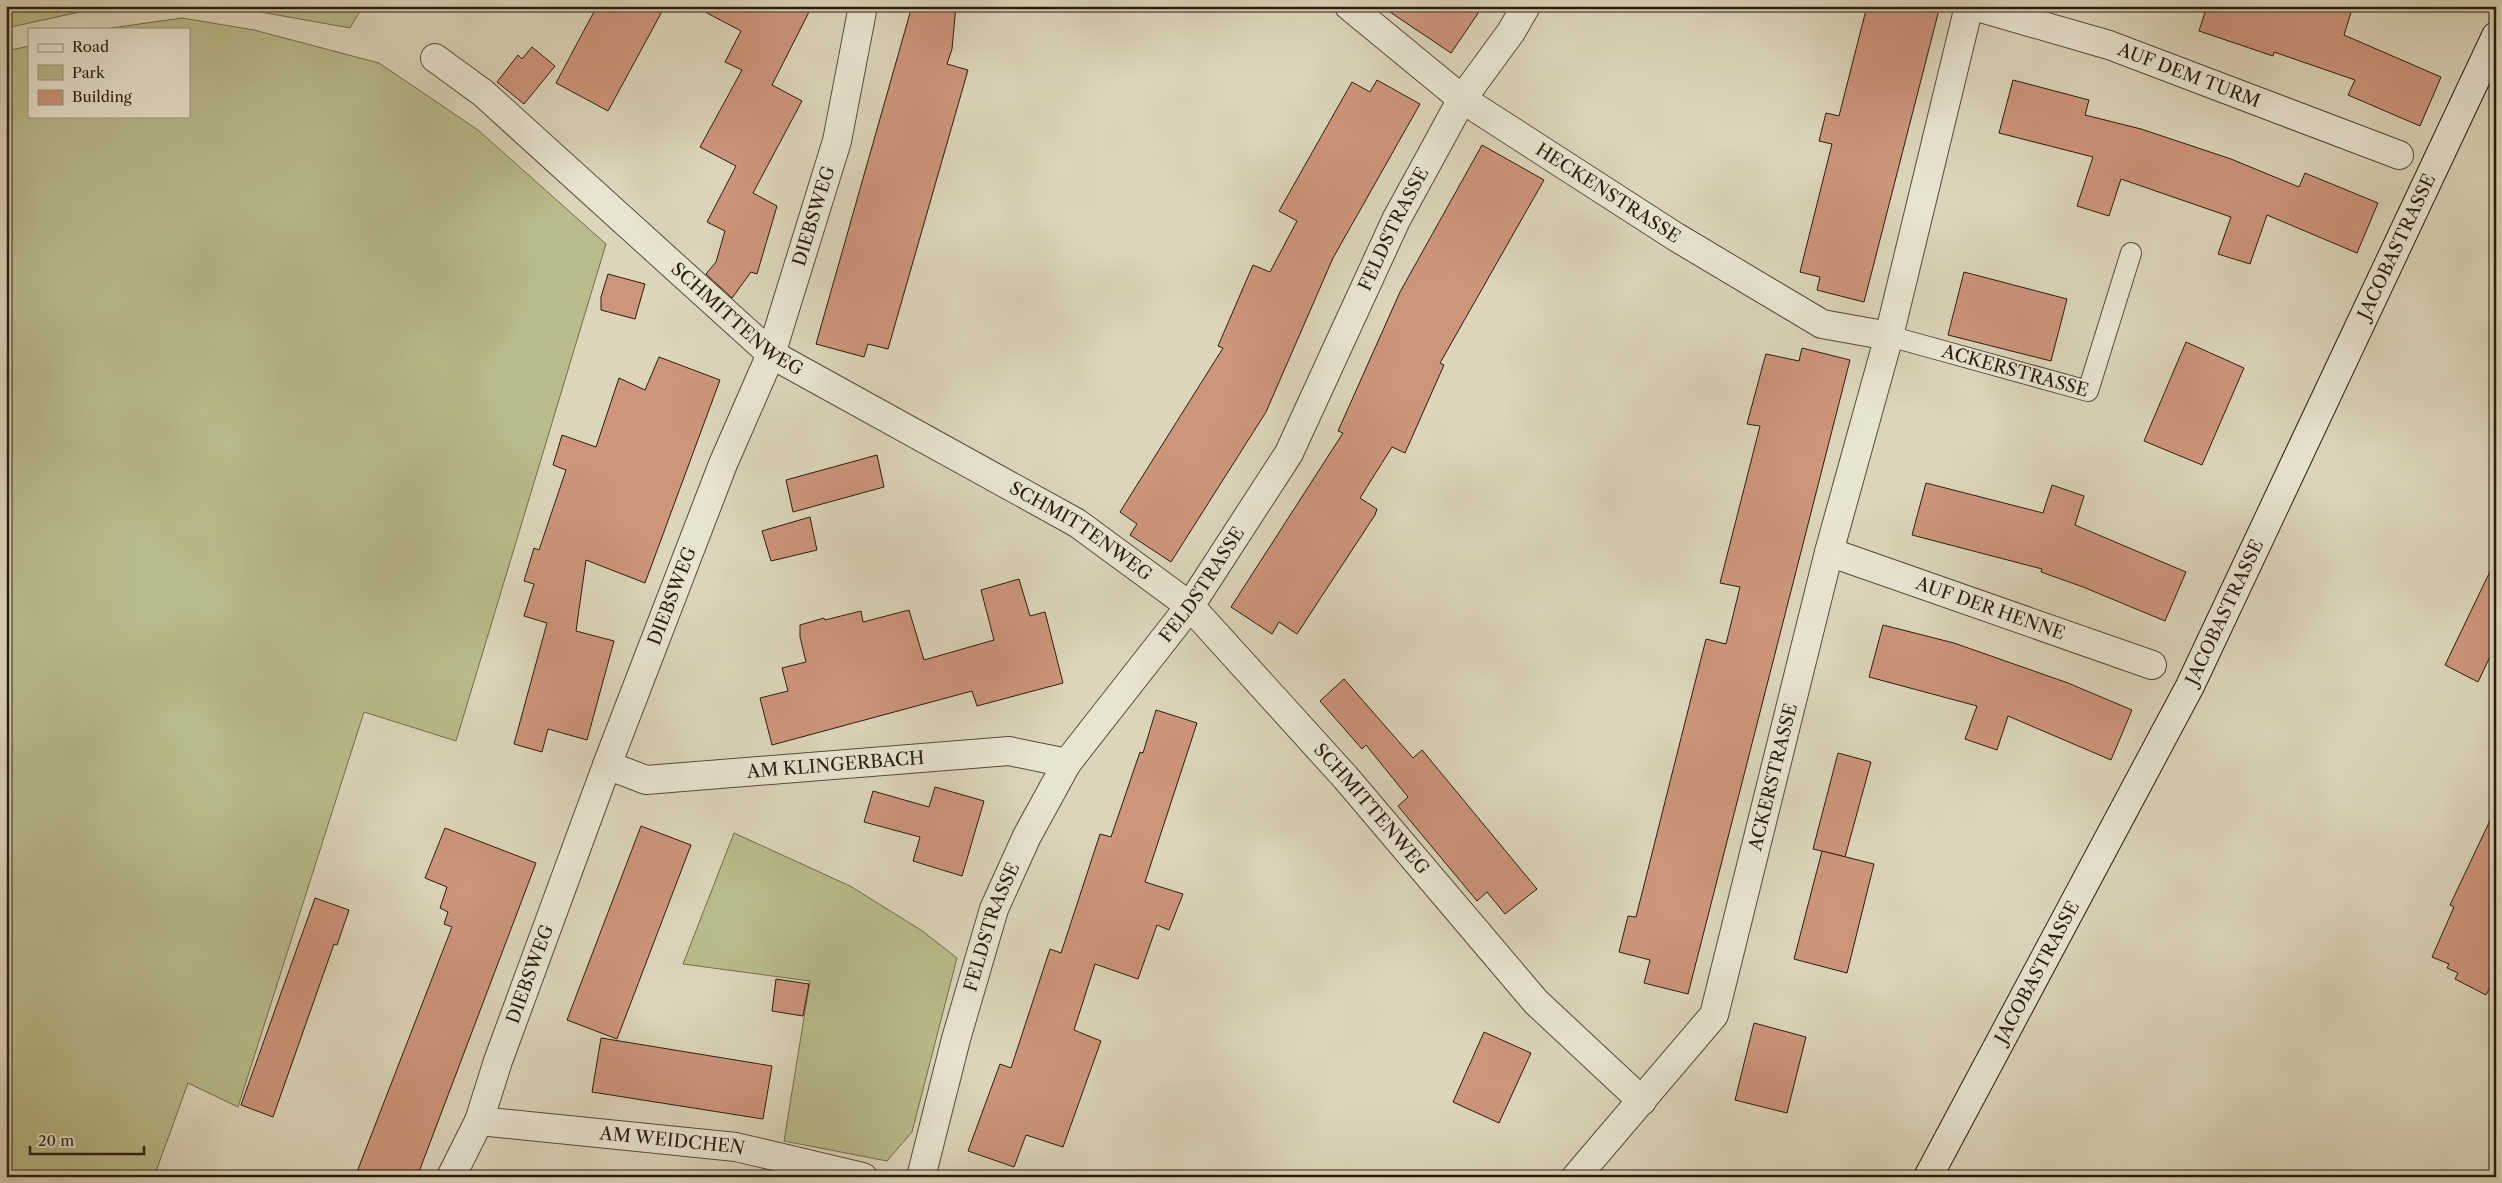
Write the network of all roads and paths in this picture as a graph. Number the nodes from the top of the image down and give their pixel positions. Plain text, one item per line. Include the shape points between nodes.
1 (863, 6) edge
2 (1349, 6) edge
3 (1526, 6) edge
4 (1970, 6) edge
5 (1974, 6) edge
6 (2496, 36) edge
7 (435, 58) dead end
8 (1462, 99) junction
9 (2399, 155) dead end
10 (2130, 253) dead end
11 (1888, 336) junction
12 (771, 354) junction
13 (1829, 552) junction
14 (1190, 606) junction
15 (2152, 665) dead end
16 (1067, 763) junction
17 (607, 765) junction
18 (1642, 1101) junction
19 (479, 1121) junction
20 (451, 1177) edge
21 (863, 1177) edge
22 (921, 1177) edge
23 (1576, 1177) edge
24 (1928, 1177) edge

1 - 12 street, DIEBSWEG via 837,141
2 - 8 street, HECKENSTRASSE
3 - 8 street, FELDSTRASSE
4 - 11 street, ACKERSTRASSE
5 - 9 street, AUF DEM TURM via 2108,45
6 - 24 street, JACOBASTRASSE via 2190,686
7 - 12 street, SCHMITTENWEG via 483,93
8 - 11 street, HECKENSTRASSE via 1676,237 1822,324
8 - 14 street, FELDSTRASSE via 1396,220 1290,453
10 - 11 lane, ACKERSTRASSE via 2088,391
11 - 13 street, ACKERSTRASSE
12 - 14 street, SCHMITTENWEG via 1077,523
12 - 17 street, DIEBSWEG via 723,464
13 - 15 street, AUF DER HENNE
13 - 18 street, ACKERSTRASSE via 1714,1015
14 - 16 street, FELDSTRASSE
14 - 18 street, SCHMITTENWEG via 1346,778 1536,1002
16 - 17 street, AM KLINGERBACH via 1009,751 646,780
16 - 22 street, FELDSTRASSE via 1027,836 994,909
17 - 19 street, DIEBSWEG
18 - 23 street, ACKERSTRASSE
19 - 20 street, DIEBSWEG
19 - 21 street, AM WEIDCHEN via 736,1147

